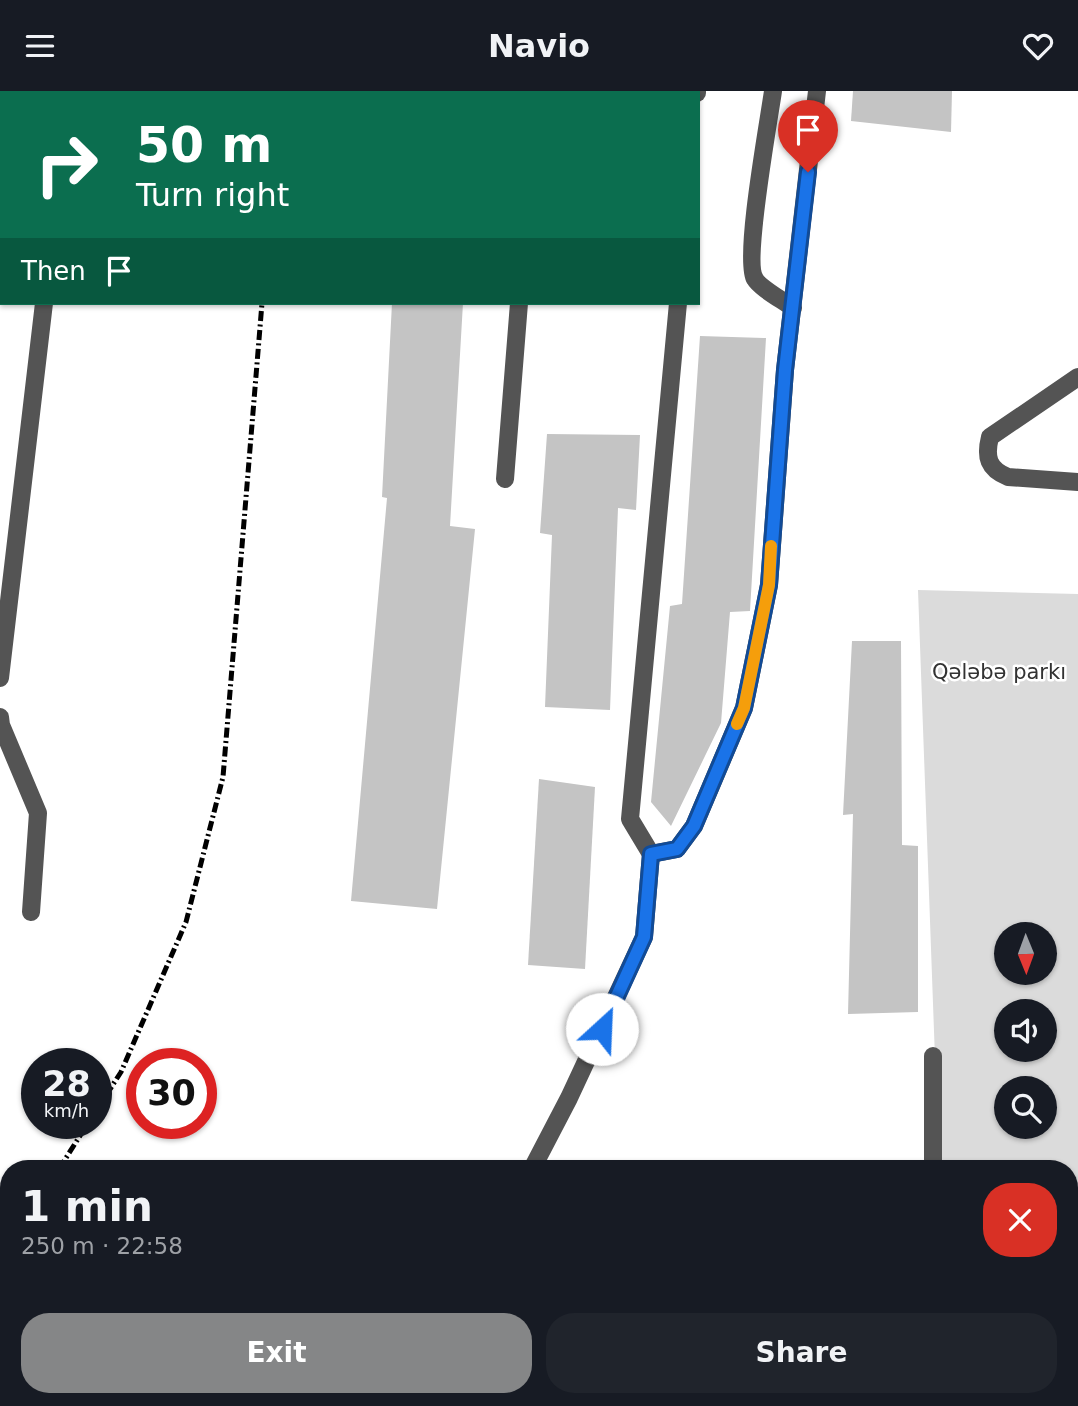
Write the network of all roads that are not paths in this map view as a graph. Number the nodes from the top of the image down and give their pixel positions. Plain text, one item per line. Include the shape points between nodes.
1 (773, 91) edge
2 (817, 91) edge
3 (44, 305) edge
4 (519, 305) edge
5 (678, 305) edge
6 (793, 308) junction
7 (1078, 377) edge
8 (505, 479) dead end
9 (1078, 482) edge
10 (0, 678) edge
11 (0, 717) edge
12 (651, 854) junction
13 (31, 912) dead end
14 (933, 1056) dead end
15 (537, 1160) edge
16 (933, 1160) edge

1 - 6 street via 751,269 755,280
2 - 6 street
3 - 10 street
4 - 8 street
5 - 12 street via 630,819
6 - 12 street via 769,585 744,708 694,826 677,849
7 - 9 street via 990,437 987,451 990,465 1008,477
11 - 13 street via 38,813
12 - 15 street via 644,937
14 - 16 street

